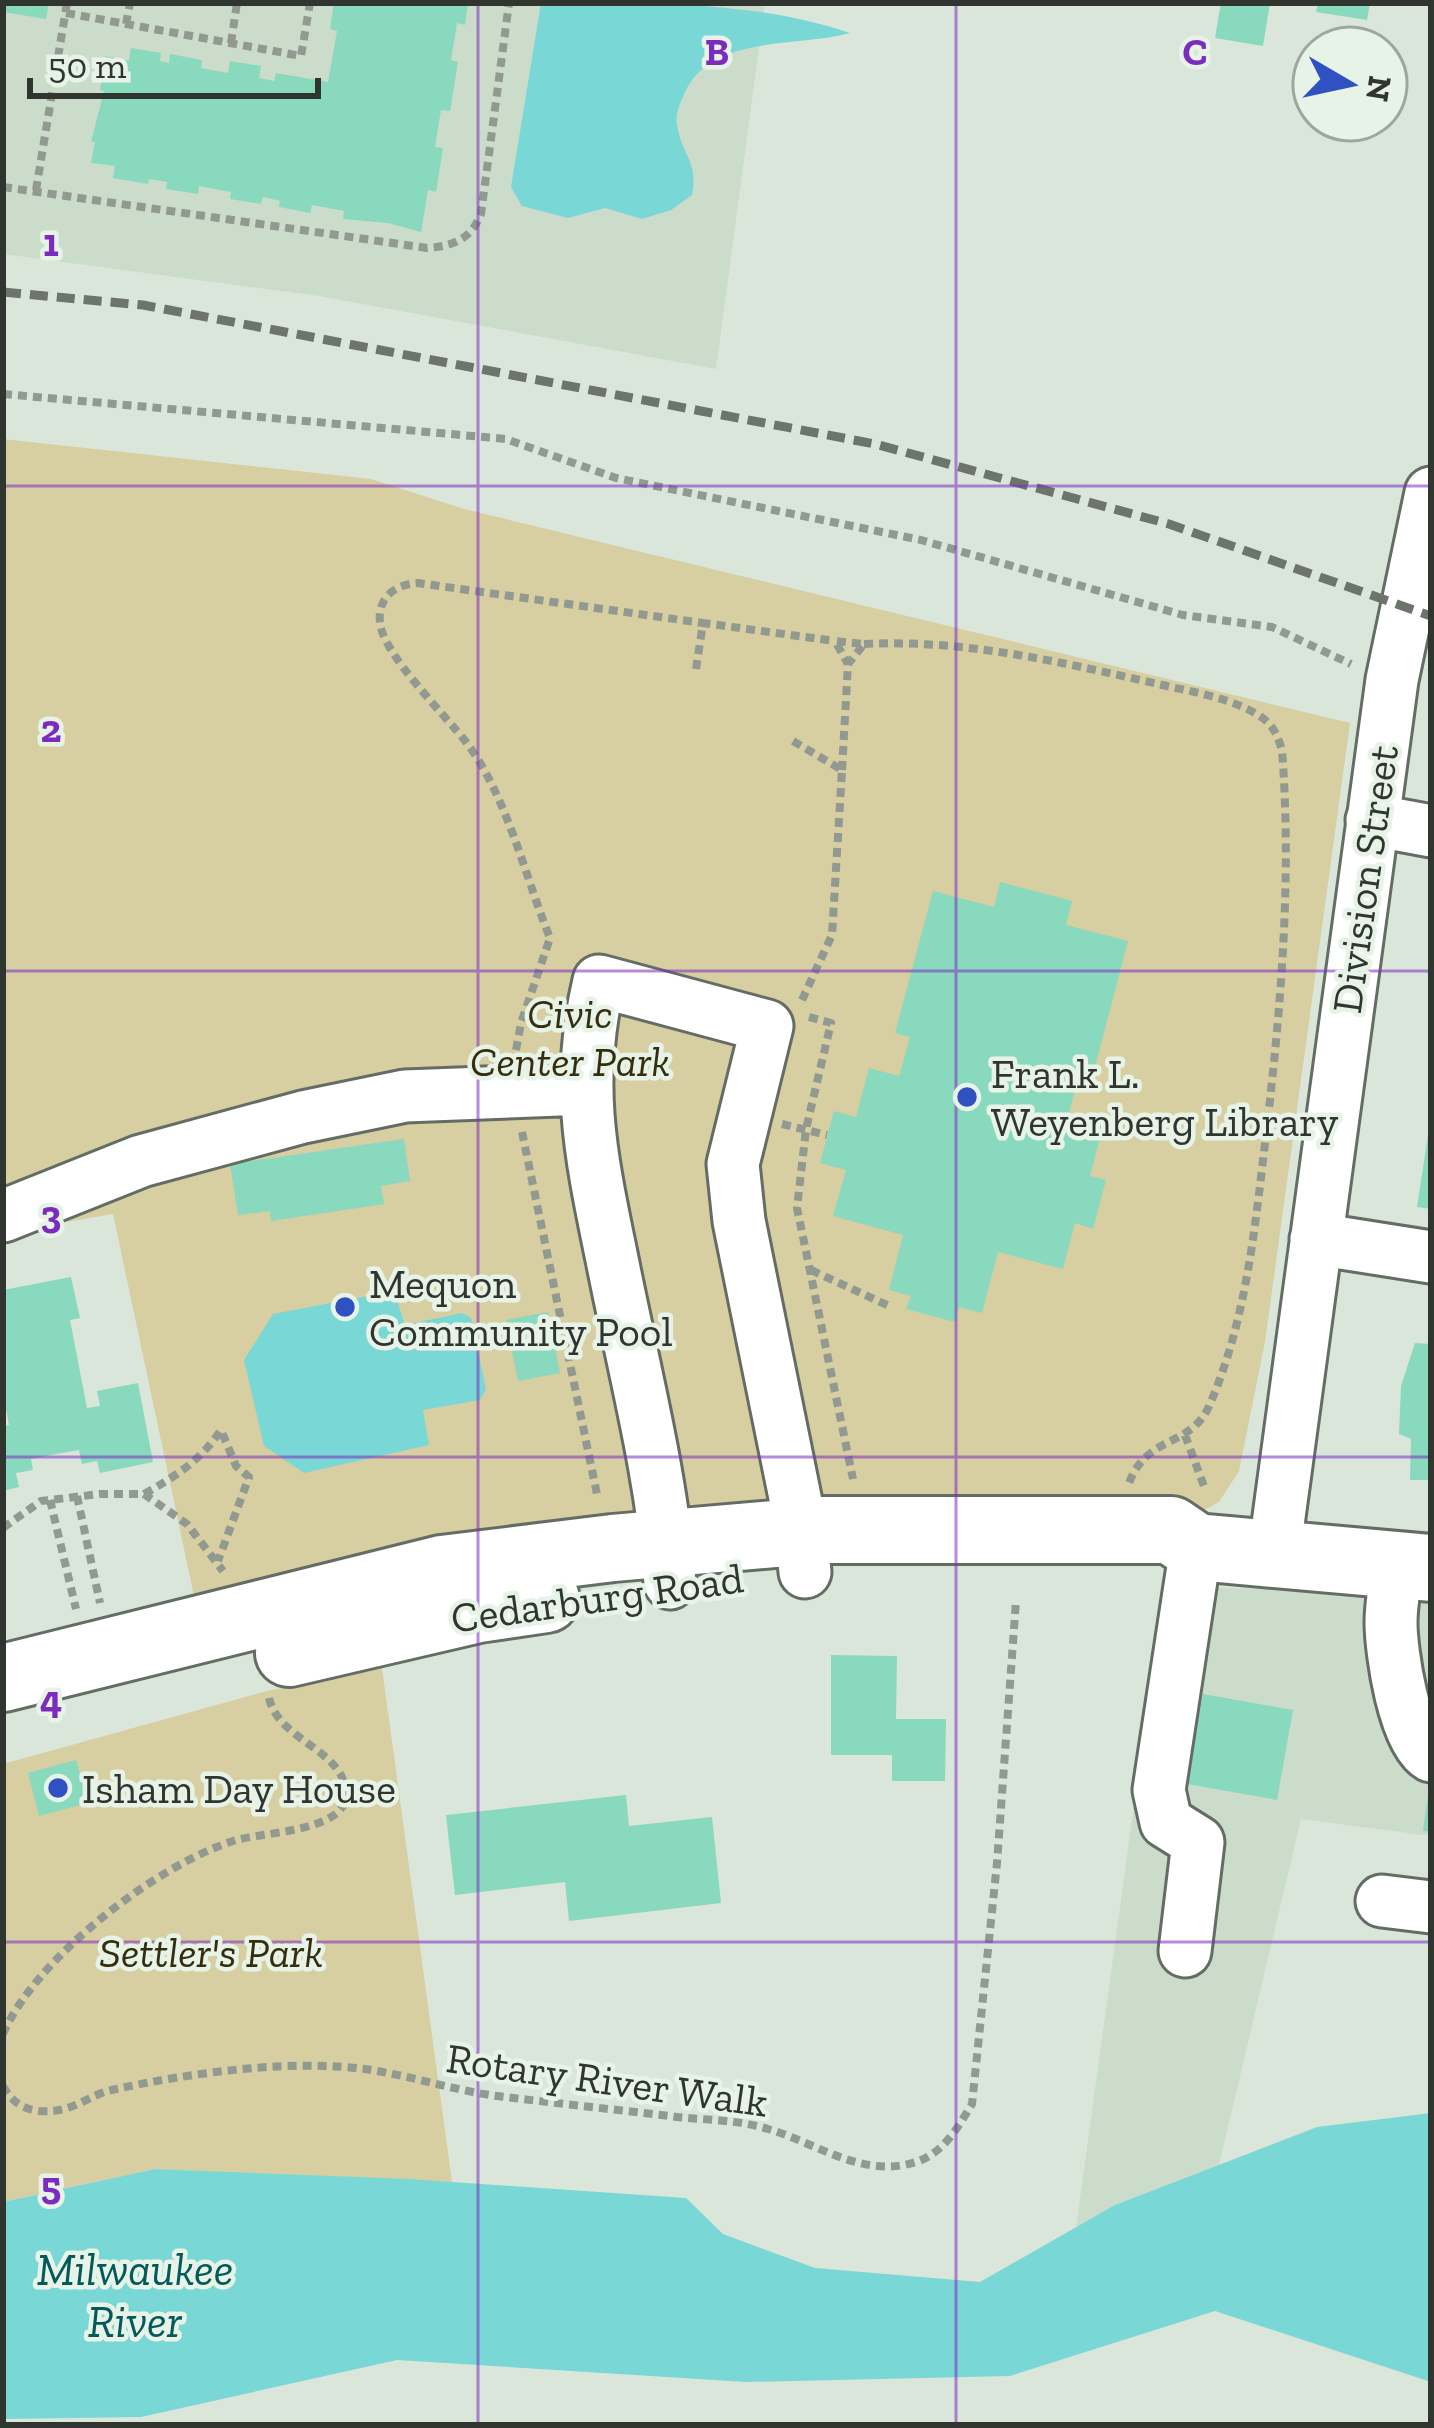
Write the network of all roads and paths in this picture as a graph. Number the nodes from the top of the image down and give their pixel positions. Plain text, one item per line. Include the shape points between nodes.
1 (130, 3) edge
2 (237, 3) edge
3 (310, 3) edge
4 (509, 3) edge
5 (67, 8) edge
6 (126, 24) junction
7 (231, 43) junction
8 (3, 187) edge
9 (36, 190) junction
10 (3, 394) edge
11 (1431, 493) edge
12 (703, 623) junction
13 (835, 641) junction
14 (864, 644) junction
15 (848, 664) junction
16 (1360, 668) dead end
17 (696, 669) dead end
18 (793, 741) dead end
19 (842, 770) junction
20 (1372, 820) junction
21 (1431, 831) edge
22 (514, 1061) dead end
23 (585, 1090) junction
24 (773, 1122) dead end
25 (521, 1123) dead end
26 (806, 1129) junction
27 (827, 1136) dead end
28 (3, 1216) edge
29 (1316, 1239) junction
30 (1431, 1257) edge
31 (810, 1270) junction
32 (890, 1306) dead end
33 (1185, 1435) junction
34 (854, 1480) dead end
35 (1127, 1488) dead end
36 (144, 1494) junction
37 (77, 1496) junction
38 (50, 1499) junction
39 (598, 1504) dead end
40 (1201, 1520) junction
41 (3, 1528) edge
42 (803, 1552) junction
43 (1274, 1554) junction
44 (668, 1563) junction
45 (1414, 1566) edge
46 (1016, 1601) dead end
47 (100, 1603) dead end
48 (76, 1609) dead end
49 (3, 1678) edge
50 (267, 1690) dead end
51 (3, 1718) edge
52 (1431, 1756) edge
53 (1186, 1951) dead end
54 (3, 2034) edge
55 (3, 2086) edge

1 - 6 path
2 - 7 path
3 - 7 path via 301,56
4 - 9 path via 481,214 475,229 447,247
5 - 6 path
5 - 9 path
6 - 7 path
8 - 9 path
10 - 16 path via 506,439 616,478 921,540 1183,615 1272,628
11 - 20 street, Division Street
12 - 13 path
12 - 17 path
12 - 22 path via 418,583 394,590 380,608 390,649 488,775 550,938
13 - 14 path
13 - 15 path
14 - 15 path
14 - 33 path via 973,647 1126,677 1234,705 1277,734 1283,965 1258,1202 1232,1348 1208,1411
15 - 19 path
18 - 19 path
19 - 26 path via 832,934 798,1015 831,1023
20 - 21 street
20 - 29 street, Division Street
23 - 28 street via 405,1096 302,1117 141,1161
23 - 42 street via 598,981 767,1026 733,1164
23 - 44 street via 587,1138
24 - 26 path
25 - 39 path
26 - 27 path
26 - 31 path via 797,1208
29 - 30 street
29 - 43 street, Division Street
31 - 32 path
31 - 34 path
33 - 35 path via 1136,1464
33 - 40 path
36 - 36 path via 187,1525 220,1567 249,1477 221,1430 185,1471
36 - 37 path
37 - 38 path
37 - 47 path
38 - 41 path
38 - 48 path
40 - 42 main road, Cedarburg Road via 1169,1566
40 - 43 main road, Cedarburg Road
40 - 53 street via 1159,1790 1166,1822 1198,1842
42 - 44 main road, Cedarburg Road
43 - 45 main road, Cedarburg Road
44 - 49 main road, Cedarburg Road via 442,1569
44 - 51 main road, Cedarburg Road
45 - 52 street via 1391,1623 1402,1698 1414,1736
46 - 55 path, Rotary River Walk via 972,2104 955,2133 916,2162 848,2162 753,2126 497,2096 369,2069 168,2079 40,2111 22,2107
50 - 54 path via 285,1729 340,1772 346,1788 339,1813 232,1841 127,1900 34,1981

